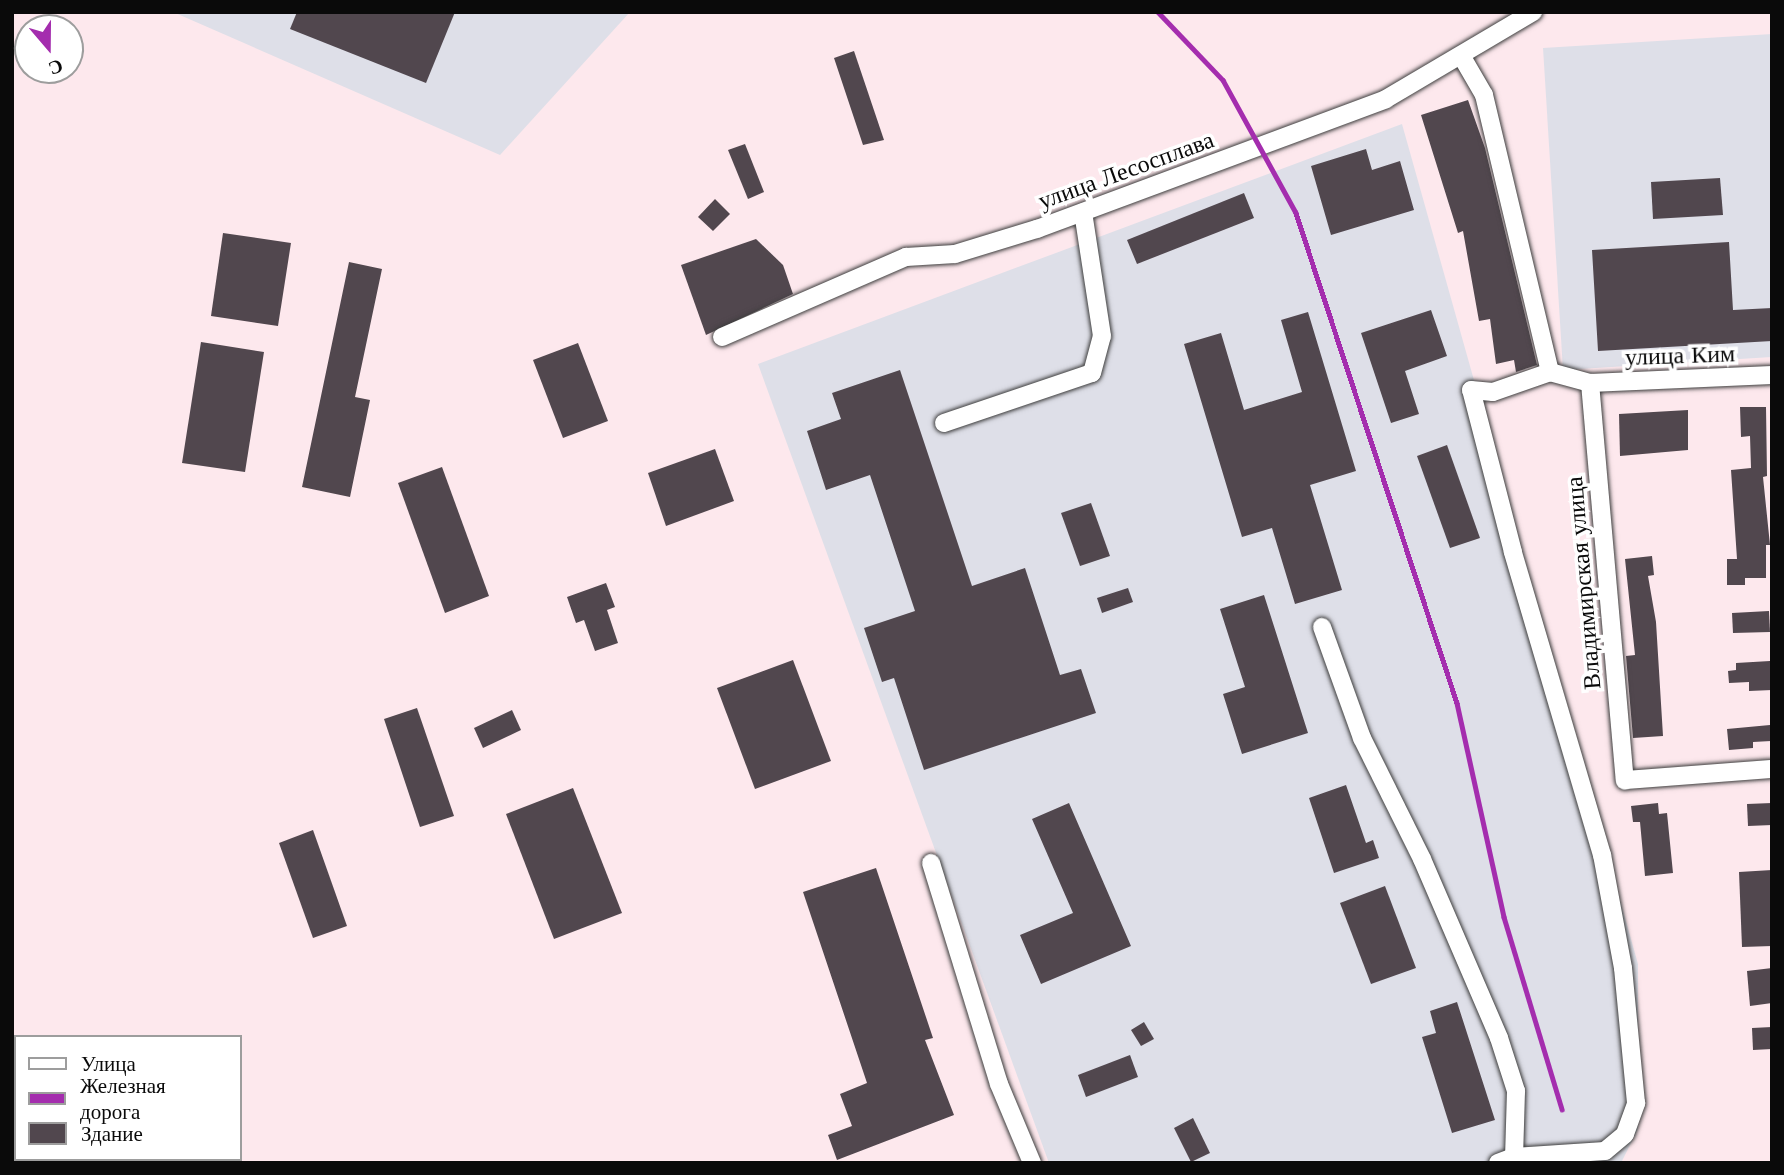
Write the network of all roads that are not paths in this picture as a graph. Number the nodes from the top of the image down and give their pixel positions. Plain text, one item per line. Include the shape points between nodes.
1 (1533, 12) edge
2 (1462, 57) junction
3 (1083, 212) junction
4 (722, 337) dead end
5 (1550, 372) junction
6 (1772, 375) edge
7 (1590, 383) junction
8 (944, 423) dead end
9 (1322, 627) dead end
10 (1772, 769) edge
11 (931, 863) dead end
12 (1506, 1160) edge
13 (1542, 1160) edge
14 (1032, 1163) edge

1 - 2 street, улица Лесосплава
2 - 3 street, улица Лесосплава via 1386,99
2 - 5 street via 1484,95
3 - 4 street, улица Лесосплава via 955,254 906,257
3 - 8 street via 1102,336 1093,373
5 - 7 street, улица Ким
5 - 13 street via 1493,393 1471,390 1513,552 1602,855 1634,1051 1636,1103 1625,1134 1605,1151
6 - 7 street, улица Ким
7 - 10 street, Владимирская улица via 1625,780
9 - 12 street via 1362,737 1422,859 1499,1038 1516,1091
11 - 14 street via 999,1084
12 - 13 street

